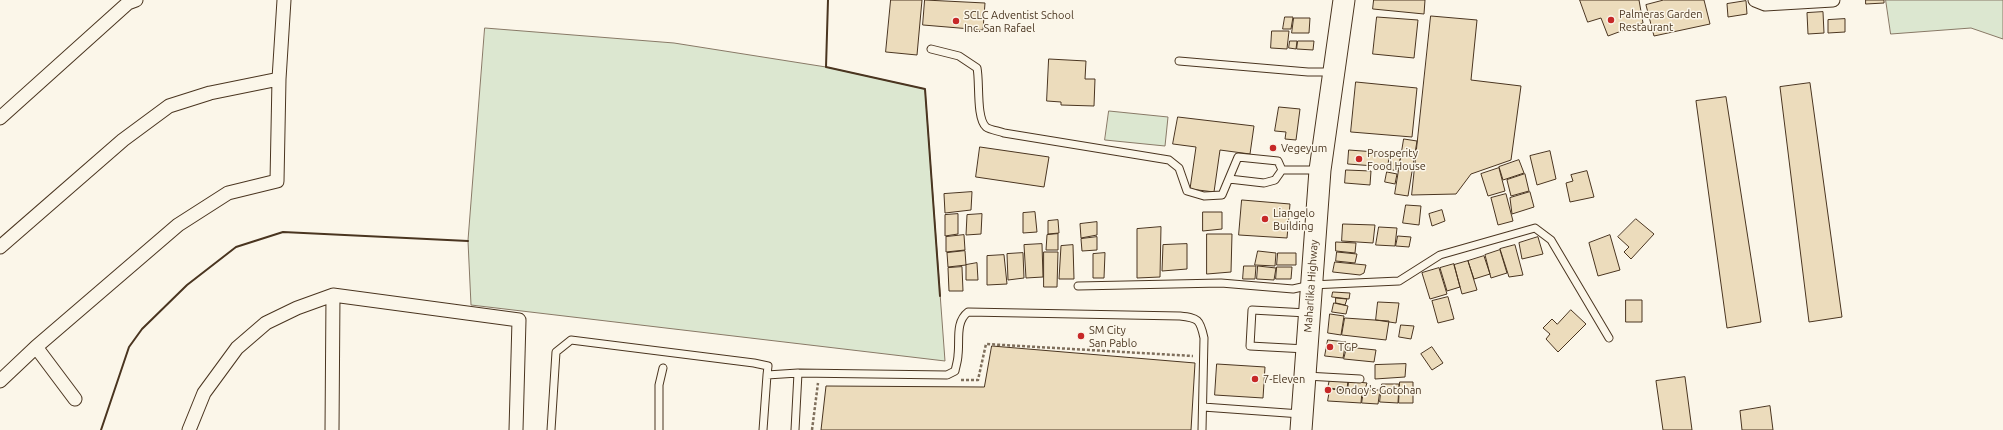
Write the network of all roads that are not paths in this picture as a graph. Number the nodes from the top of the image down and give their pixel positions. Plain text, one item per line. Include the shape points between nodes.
1 (136, 0) edge
2 (284, 0) edge
3 (1344, 0) edge
4 (1755, 0) edge
5 (1833, 0) edge
6 (931, 49) dead end
7 (1179, 61) dead end
8 (1333, 72) junction
9 (279, 78) junction
10 (0, 118) edge
11 (1282, 170) junction
12 (1320, 170) junction
13 (1229, 179) junction
14 (0, 247) edge
15 (1312, 285) junction
16 (1078, 286) dead end
17 (333, 295) junction
18 (1309, 313) junction
19 (1609, 338) dead end
20 (36, 347) junction
21 (1307, 349) junction
22 (663, 368) dead end
23 (798, 373) junction
24 (767, 375) junction
25 (1305, 376) junction
26 (1360, 379) dead end
27 (0, 381) edge
28 (75, 399) dead end
29 (1203, 407) junction
30 (1302, 422) edge
31 (189, 430) edge
32 (332, 430) edge
33 (516, 430) edge
34 (551, 430) edge
35 (659, 430) edge
36 (763, 430) edge
37 (795, 430) edge
38 (1202, 430) edge

1 - 10 street via 128,3
2 - 9 street
3 - 8 main road, Maharlika Highway
4 - 5 street via 1765,4
6 - 13 lane via 959,56 977,68 981,118 986,127 1004,133 1169,160 1179,168 1186,191 1204,196 1222,195
7 - 8 lane
8 - 12 main road, Maharlika Highway
9 - 14 street via 210,93 169,106 123,140
9 - 20 street via 277,181 228,193 178,225
11 - 12 lane
11 - 13 lane via 1275,180 1264,183
11 - 13 lane via 1278,161 1238,157
12 - 15 main road, Maharlika Highway
15 - 16 lane via 1293,290 1221,283
15 - 18 main road, Maharlika Highway
15 - 19 lane via 1399,281 1440,255 1535,228 1551,240
17 - 31 street via 266,323 237,348 204,393
17 - 32 street
17 - 33 street via 519,320
18 - 21 main road, Maharlika Highway
18 - 21 lane via 1252,310 1250,346
20 - 27 street
20 - 28 street
21 - 25 main road, Maharlika Highway
22 - 35 lane
23 - 24 lane
23 - 29 lane via 948,376 955,371 959,327 962,317 968,312 1180,316 1195,318 1201,324 1204,338
23 - 37 lane
24 - 34 lane via 768,366 754,363 571,340 556,352
24 - 36 lane
25 - 26 lane
25 - 30 main road, Maharlika Highway
29 - 30 lane
29 - 38 lane

